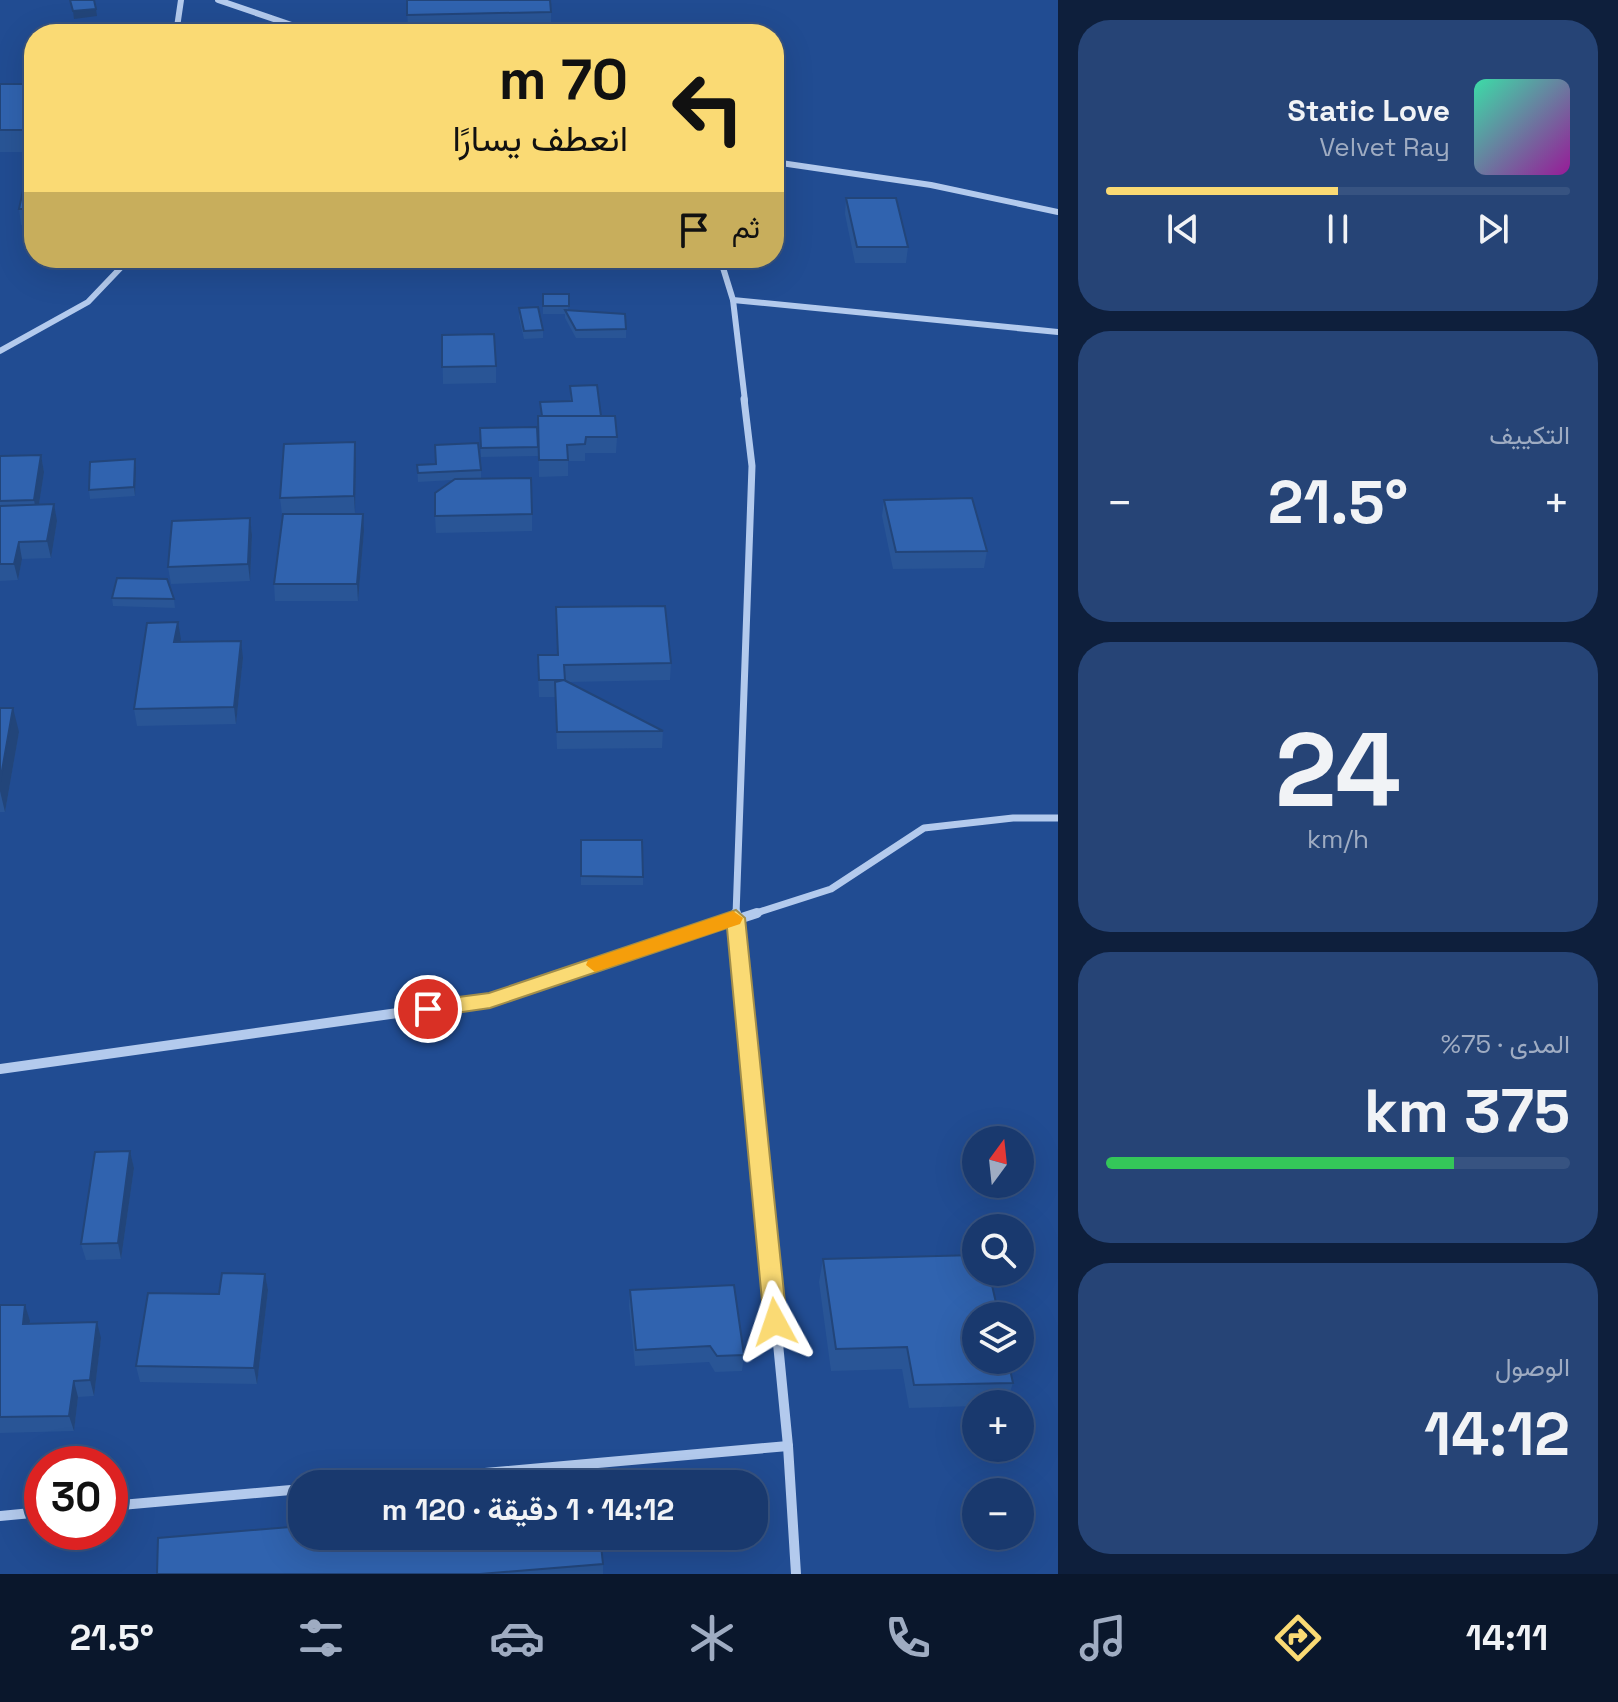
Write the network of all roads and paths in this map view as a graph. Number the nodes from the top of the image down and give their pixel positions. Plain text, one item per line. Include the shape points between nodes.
1 (181, 0) edge
2 (218, 0) edge
3 (177, 24) edge
4 (289, 24) edge
5 (784, 163) edge
6 (1058, 212) edge
7 (122, 268) edge
8 (723, 268) edge
9 (733, 300) junction
10 (1058, 332) edge
11 (0, 351) edge
12 (1058, 818) edge
13 (736, 918) junction
14 (0, 1069) edge
15 (788, 1446) junction
16 (518, 1470) edge
17 (288, 1490) edge
18 (128, 1504) edge
19 (24, 1514) edge
20 (0, 1516) edge
21 (796, 1574) edge

1 - 3 street
2 - 4 street
5 - 6 street via 931,185
7 - 11 street via 81,308
8 - 9 street
9 - 10 street
9 - 13 street via 752,466
12 - 13 street via 924,828 831,889
13 - 14 street via 490,1000
13 - 15 street
15 - 16 street
15 - 21 street
17 - 18 street
19 - 20 street

